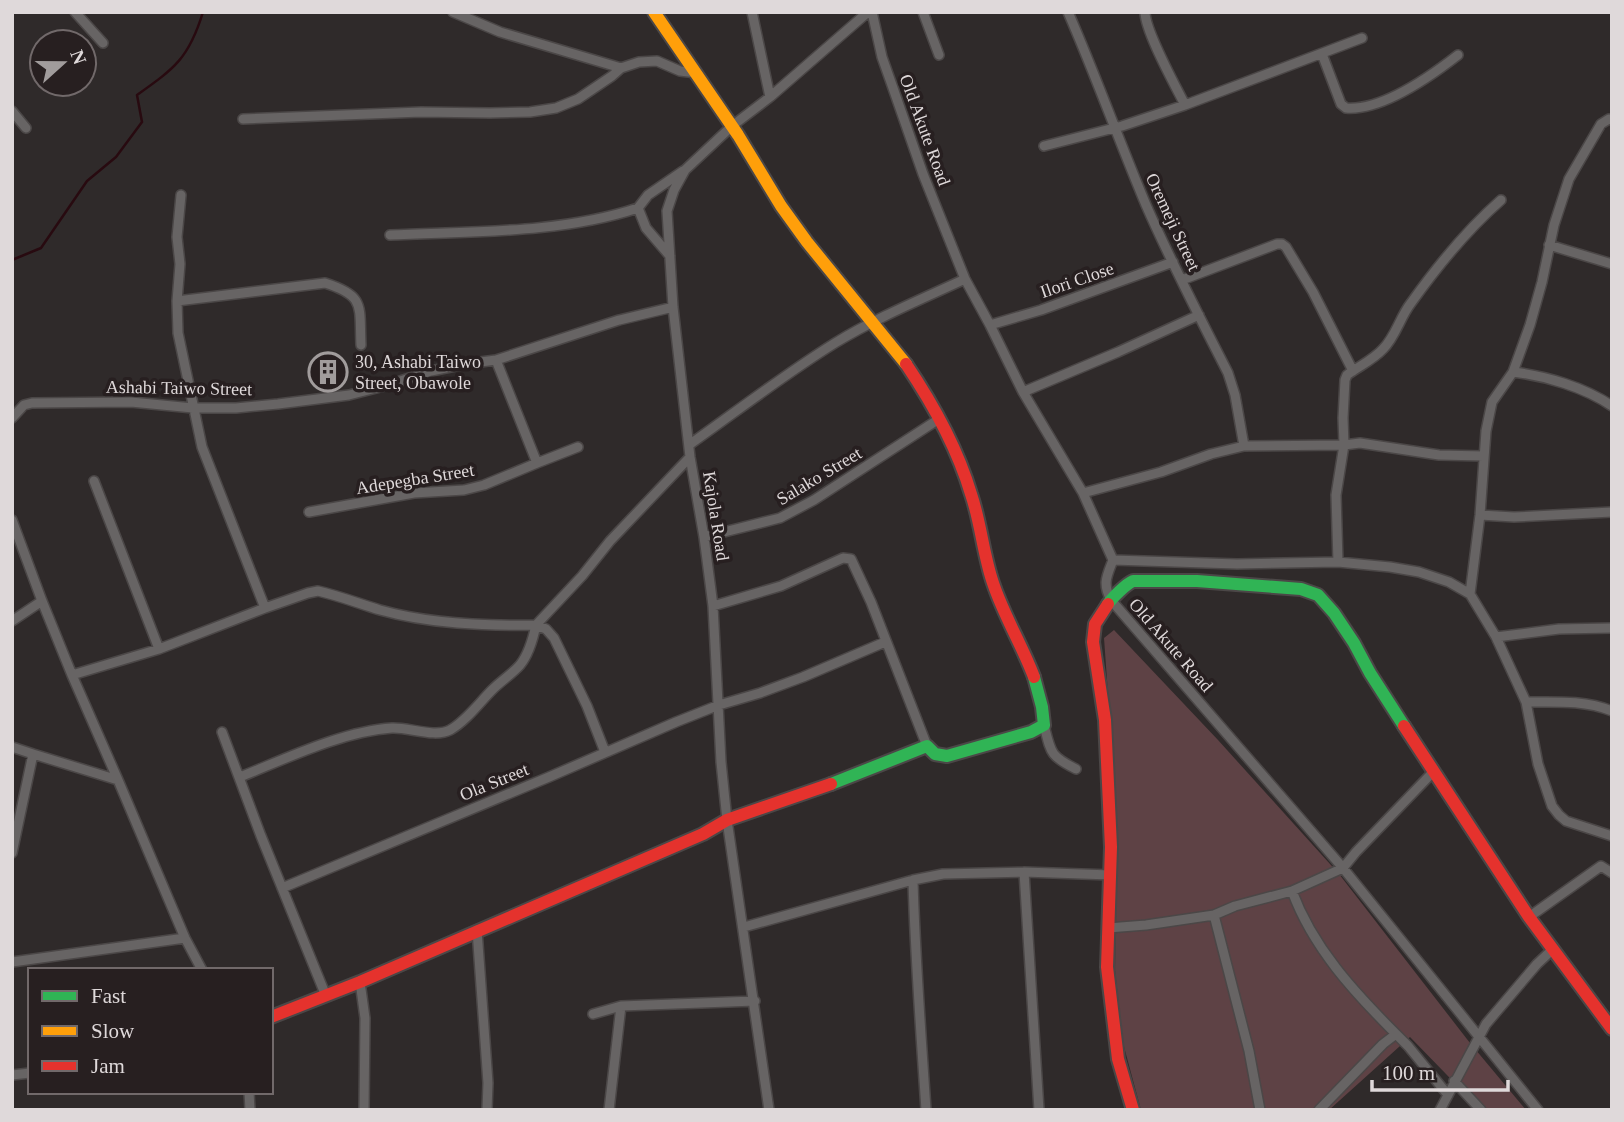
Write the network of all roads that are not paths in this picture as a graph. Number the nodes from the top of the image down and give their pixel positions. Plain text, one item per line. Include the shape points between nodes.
1 (91, 12) edge
2 (453, 12) edge
3 (654, 12) edge
4 (752, 12) edge
5 (870, 12) edge
6 (923, 12) edge
7 (1068, 12) edge
8 (1145, 12) edge
9 (78, 15) edge
10 (1362, 38) dead end
11 (103, 43) dead end
12 (1322, 54) junction
13 (939, 55) dead end
14 (1458, 55) dead end
15 (621, 68) junction
16 (697, 73) junction
17 (770, 97) junction
18 (1185, 104) junction
19 (12, 111) edge
20 (243, 119) dead end
21 (1612, 120) edge
22 (732, 126) junction
23 (26, 128) dead end
24 (1114, 128) junction
25 (1044, 146) dead end
26 (685, 170) junction
27 (181, 195) dead end
28 (1501, 200) dead end
29 (638, 208) junction
30 (390, 235) dead end
31 (1549, 245) junction
32 (670, 256) junction
33 (1173, 262) junction
34 (1612, 264) edge
35 (965, 279) junction
36 (1182, 280) junction
37 (177, 301) junction
38 (673, 307) junction
39 (1199, 315) junction
40 (873, 321) junction
41 (990, 325) junction
42 (361, 345) dead end
43 (496, 360) junction
44 (1353, 370) junction
45 (1513, 372) junction
46 (1023, 392) junction
47 (1612, 406) edge
48 (193, 408) junction
49 (12, 418) edge
50 (939, 419) junction
51 (690, 445) junction
52 (1344, 445) junction
53 (1244, 446) junction
54 (578, 447) dead end
55 (1484, 456) junction
56 (690, 457) junction
57 (537, 463) junction
58 (94, 481) dead end
59 (1083, 493) junction
60 (309, 512) dead end
61 (1612, 512) edge
62 (1480, 516) junction
63 (12, 520) edge
64 (704, 537) junction
65 (1113, 560) junction
66 (1338, 562) junction
67 (1470, 594) junction
68 (1111, 600) junction
69 (41, 601) junction
70 (713, 606) junction
71 (265, 608) junction
72 (12, 621) edge
73 (536, 625) junction
74 (1612, 628) edge
75 (1496, 637) junction
76 (885, 642) junction
77 (159, 649) junction
78 (72, 675) junction
79 (1526, 702) junction
80 (719, 705) junction
81 (1612, 711) edge
82 (1044, 725) junction
83 (222, 733) dead end
84 (926, 746) junction
85 (12, 747) edge
86 (606, 752) junction
87 (33, 754) junction
88 (1076, 769) dead end
89 (1434, 771) junction
90 (240, 777) junction
91 (118, 780) junction
92 (727, 820) junction
93 (1612, 836) edge
94 (12, 853) edge
95 (1343, 868) junction
96 (1024, 872) junction
97 (1612, 873) edge
98 (1111, 875) junction
99 (913, 880) junction
100 (282, 888) junction
101 (1293, 891) junction
102 (1214, 915) junction
103 (1529, 917) junction
104 (744, 927) junction
105 (1108, 928) junction
106 (477, 930) junction
107 (185, 938) junction
108 (1553, 949) junction
109 (12, 962) edge
110 (201, 968) edge
111 (360, 982) junction
112 (326, 996) junction
113 (754, 1001) junction
114 (621, 1006) junction
115 (593, 1014) dead end
116 (273, 1016) edge
117 (1612, 1029) edge
118 (1396, 1034) junction
119 (1480, 1038) junction
120 (1454, 1081) junction
121 (1448, 1095) junction
122 (363, 1110) edge
123 (487, 1110) edge
124 (609, 1110) edge
125 (769, 1110) edge
126 (926, 1110) edge
127 (1039, 1110) edge
128 (1133, 1110) edge
129 (1260, 1110) edge
130 (1319, 1110) edge
131 (1440, 1110) edge
132 (1481, 1110) edge
133 (1538, 1110) edge

1 - 9 street
2 - 15 street via 513,36
3 - 16 street
4 - 17 street
5 - 17 street, Kajola Road
5 - 35 street, Old Akute Road via 923,174
6 - 13 street
7 - 24 street, Oremeji Street
8 - 18 street
9 - 11 street
10 - 12 street
12 - 14 street via 1341,104 1353,109 1396,95
12 - 18 street
15 - 16 street via 657,61
15 - 20 street via 578,99 530,112
16 - 22 street
17 - 22 street, Kajola Road
18 - 24 street
19 - 23 street
21 - 31 street via 1601,124 1569,179
22 - 26 street, Kajola Road
22 - 40 street via 787,215
24 - 25 street
24 - 33 street, Oremeji Street
26 - 29 street
26 - 32 street, Kajola Road via 667,211
27 - 37 street
28 - 44 street via 1432,276 1391,340
29 - 30 street via 526,229
29 - 32 street via 646,228
31 - 34 street
31 - 45 street via 1530,325
32 - 38 street, Kajola Road
33 - 36 street, Oremeji Street
33 - 41 street, Ilori Close
35 - 40 street
35 - 41 street, Old Akute Road
36 - 39 street, Oremeji Street
36 - 44 street via 1282,244
37 - 42 street via 325,283 355,297
37 - 48 street via 178,334
38 - 43 street, Ashabi Taiwo Street
38 - 51 street, Kajola Road
39 - 46 street
39 - 53 street, Oremeji Street via 1228,373
40 - 50 street
40 - 51 street via 788,374
41 - 46 street, Old Akute Road
43 - 48 street, Ashabi Taiwo Street via 431,371 349,395 264,406
43 - 57 street
44 - 52 street via 1345,380
45 - 47 street via 1563,384
45 - 55 street via 1492,402
46 - 59 street, Old Akute Road
48 - 49 street, Ashabi Taiwo Street via 131,402 32,403
48 - 71 street via 202,447
50 - 64 street, Salako Street via 779,519
50 - 82 street via 961,465 978,517 985,560 1028,662 1044,709
51 - 56 street, Kajola Road
52 - 53 street
52 - 55 street
52 - 66 street via 1336,495
53 - 59 street
54 - 57 street, Adepegba Street
55 - 62 street
56 - 64 street, Kajola Road
56 - 73 street
57 - 60 street, Adepegba Street via 464,490 414,493
58 - 77 street
59 - 65 street, Old Akute Road
61 - 62 street
62 - 67 street
63 - 69 street
64 - 70 street, Kajola Road
65 - 66 street
65 - 68 street, Old Akute Road via 1105,582
66 - 67 street via 1419,572
67 - 75 street
68 - 89 street via 1133,581 1210,582 1301,589 1318,595 1354,643
68 - 95 street, Old Akute Road
68 - 98 street via 1095,624 1093,642 1105,720
69 - 72 street
69 - 78 street
70 - 76 street via 850,559
70 - 80 street, Kajola Road
71 - 73 street via 318,591 423,619
71 - 77 street
73 - 86 street via 554,638
73 - 90 street via 521,664 448,731 394,728 362,732
74 - 75 street
75 - 79 street
76 - 80 street, Ola Street
76 - 84 street
77 - 78 street
78 - 91 street
79 - 81 street via 1594,704
79 - 93 street via 1552,806 1566,821
80 - 86 street, Ola Street
80 - 92 street, Kajola Road
82 - 84 street via 947,756
82 - 88 street via 1051,752
83 - 90 street
84 - 92 street
85 - 87 street
86 - 100 street, Ola Street
87 - 91 street
87 - 94 street
89 - 95 street
89 - 103 street
90 - 100 street
91 - 107 street
92 - 104 street, Kajola Road
92 - 106 street
95 - 101 street
95 - 119 street, Old Akute Road
96 - 98 street
96 - 99 street via 943,874
96 - 127 street
97 - 103 street via 1601,866
98 - 105 street
99 - 104 street
99 - 126 street
100 - 112 street
101 - 102 street
101 - 118 street via 1320,945 1349,985
102 - 105 street
102 - 129 street
103 - 108 street
104 - 113 street, Kajola Road
105 - 128 street via 1107,967 1118,1059
106 - 111 street
106 - 123 street
107 - 109 street
107 - 110 street
108 - 117 street
108 - 119 street via 1493,1014
111 - 112 street
111 - 122 street via 365,1018
112 - 116 street
113 - 114 street
113 - 125 street, Kajola Road
114 - 115 street
114 - 124 street
118 - 121 street
118 - 130 street
119 - 120 street
119 - 133 street, Old Akute Road
120 - 121 street
120 - 132 street
121 - 131 street

